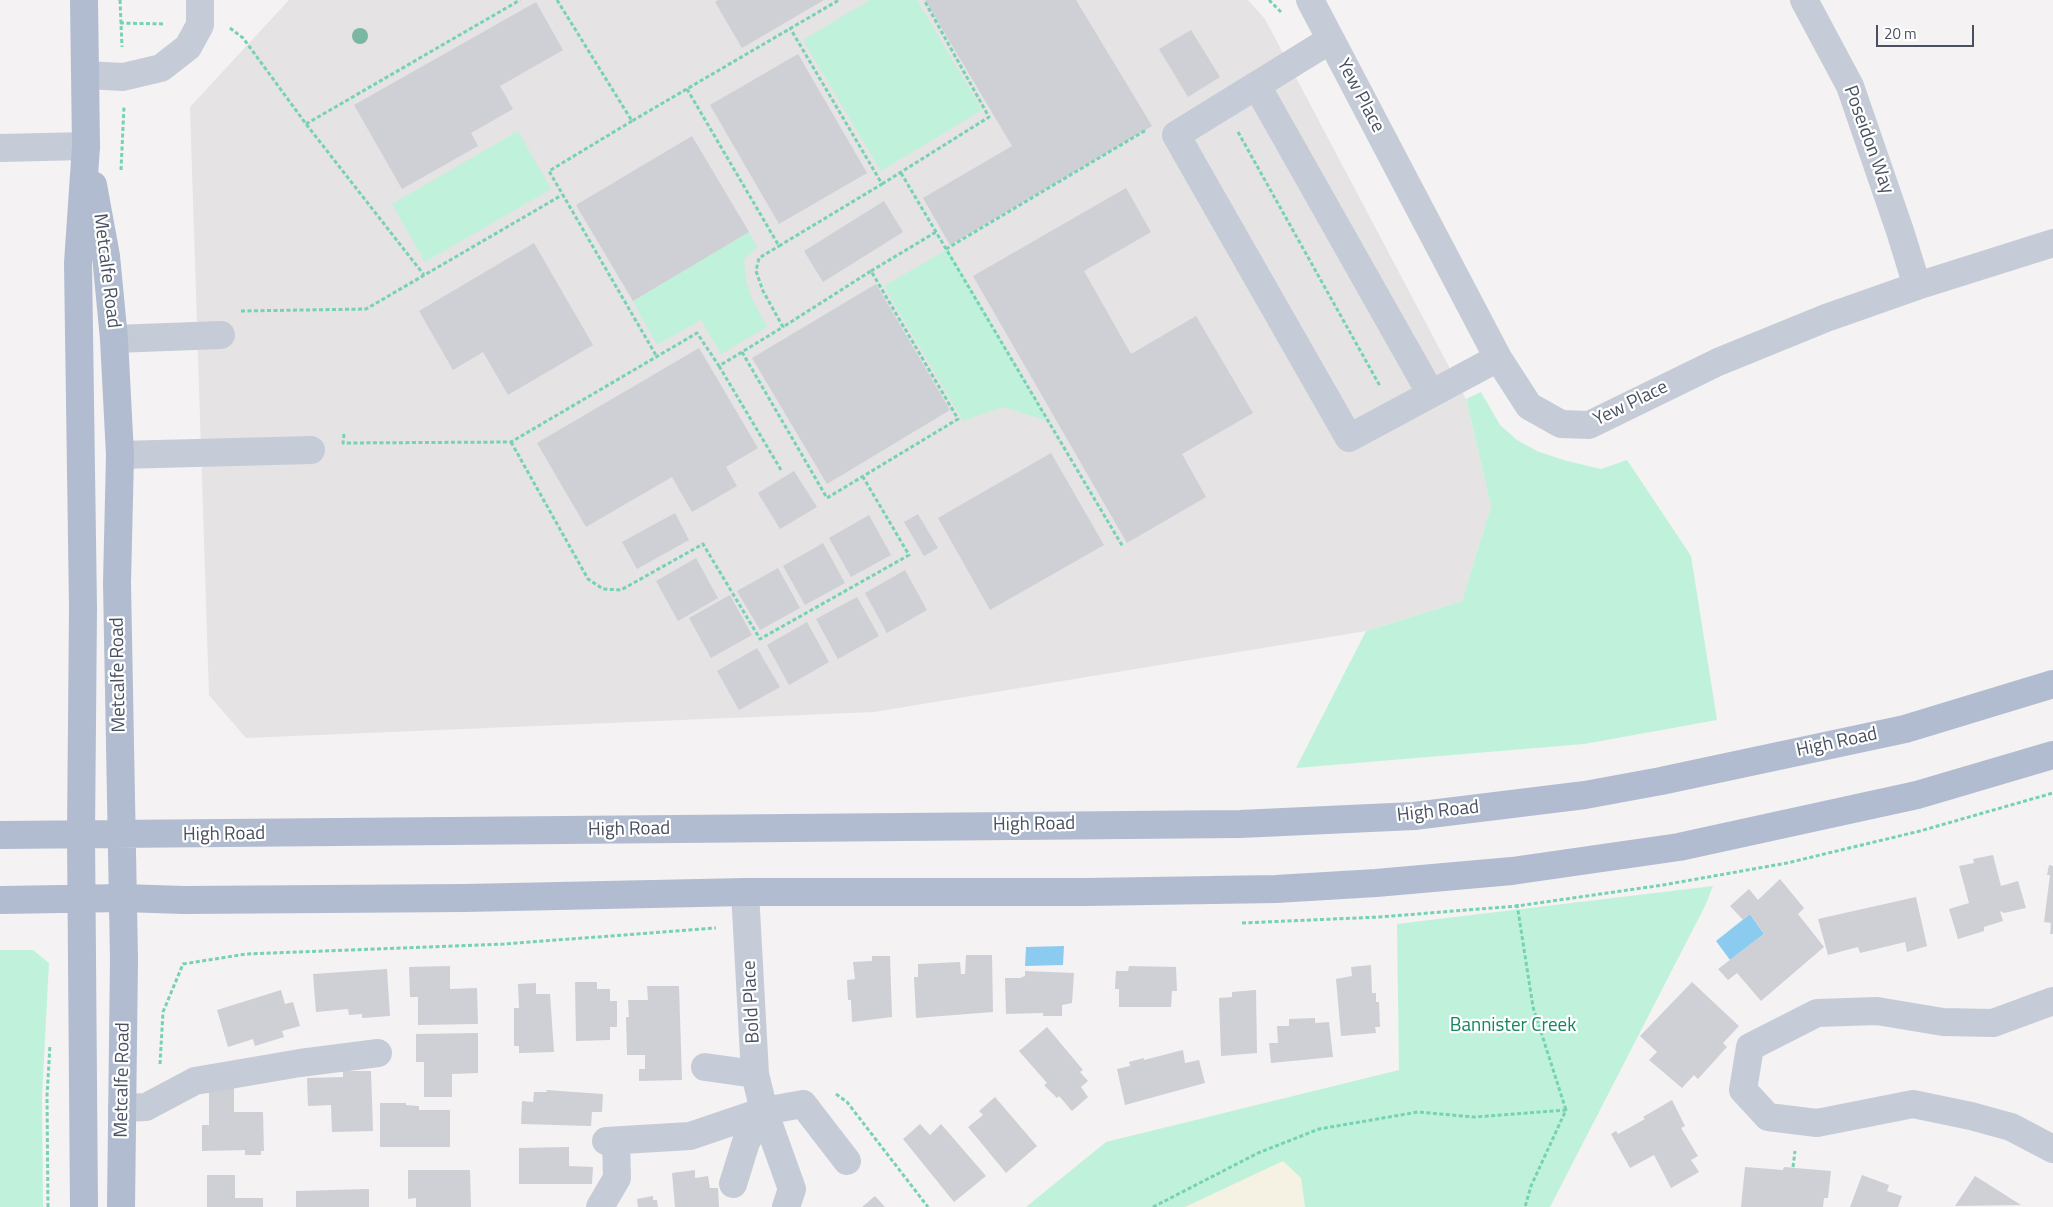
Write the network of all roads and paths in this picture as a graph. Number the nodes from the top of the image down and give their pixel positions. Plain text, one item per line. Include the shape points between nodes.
1 (84, 0) edge
2 (520, 0) edge
3 (558, 0) edge
4 (839, 0) edge
5 (924, 0) edge
6 (1269, 0) edge
7 (1310, 0) edge
8 (1804, 0) edge
9 (200, 13) edge
10 (120, 23) dead end
11 (790, 28) junction
12 (1320, 46) junction
13 (85, 75) junction
14 (1257, 86) junction
15 (687, 89) junction
16 (1224, 106) junction
17 (632, 121) junction
18 (306, 124) junction
19 (1149, 128) dead end
20 (86, 146) junction
21 (0, 148) edge
22 (901, 173) junction
23 (882, 184) junction
24 (562, 194) junction
25 (936, 232) junction
26 (2053, 243) edge
27 (779, 246) junction
28 (946, 249) junction
29 (871, 271) junction
30 (424, 275) junction
31 (1917, 286) junction
32 (236, 311) dead end
33 (784, 327) junction
34 (221, 335) dead end
35 (114, 339) junction
36 (742, 352) junction
37 (657, 357) junction
38 (1498, 358) junction
39 (719, 366) junction
40 (1431, 394) junction
41 (1395, 413) junction
42 (344, 434) dead end
43 (510, 442) junction
44 (311, 450) dead end
45 (120, 455) junction
46 (781, 470) dead end
47 (863, 477) junction
48 (1122, 547) dead end
49 (2053, 684) edge
50 (2053, 755) edge
51 (0, 835) edge
52 (81, 835) junction
53 (120, 835) junction
54 (1512, 872) junction
55 (745, 892) junction
56 (123, 898) junction
57 (81, 899) junction
58 (0, 900) edge
59 (2053, 1001) edge
60 (50, 1040) dead end
61 (378, 1053) dead end
62 (705, 1067) dead end
63 (755, 1074) junction
64 (122, 1108) junction
65 (764, 1110) junction
66 (1566, 1110) junction
67 (2053, 1150) edge
68 (847, 1161) dead end
69 (733, 1184) dead end
70 (48, 1207) edge
71 (84, 1207) edge
72 (121, 1207) edge
73 (600, 1207) edge
74 (786, 1207) edge
75 (1153, 1207) edge
76 (1525, 1207) edge

1 - 13 main road, Metcalfe Road
2 - 18 path
3 - 17 path
4 - 11 path
5 - 22 path via 989,117
6 - 12 path via 1292,25
7 - 12 street, Yew Place
8 - 31 street, Poseidon Way via 1850,86
9 - 10 path
9 - 13 street via 188,47 161,68 123,76
9 - 18 path via 243,38
11 - 15 path
11 - 23 path
12 - 14 street
12 - 38 street, Yew Place
13 - 20 main road, Metcalfe Road
14 - 16 street
14 - 40 street
15 - 17 path
15 - 27 path
16 - 41 path
16 - 41 street via 1176,135 1180,144 1349,438
17 - 24 path via 548,171
18 - 30 path
19 - 28 path
20 - 21 street
20 - 35 main road, Metcalfe Road via 106,256
20 - 52 main road, Metcalfe Road via 78,263 83,608
22 - 23 path
22 - 25 path
23 - 27 path
24 - 30 path
24 - 37 path
25 - 28 path
25 - 29 path
26 - 31 street, Yew Place
27 - 33 path via 759,258 756,271 763,291
28 - 48 path
29 - 33 path
29 - 47 path via 958,419
30 - 32 path via 366,309
31 - 38 street, Yew Place via 1826,318 1718,362 1589,426 1561,424 1530,406
33 - 36 path
34 - 35 street
35 - 45 main road, Metcalfe Road
36 - 39 path
36 - 47 path via 827,498
37 - 39 path via 697,333
37 - 43 path
38 - 40 street
39 - 46 path
40 - 41 street
42 - 43 path via 343,444
43 - 47 path via 588,579 603,589 622,590 703,544 760,640 909,555
44 - 45 street
45 - 53 main road, Metcalfe Road via 117,583
49 - 53 main road, High Road via 1905,729 1661,781 1585,795 1414,816 1240,824
50 - 54 main road via 1918,795 1679,847
51 - 52 main road, High Road
52 - 53 main road, High Road
52 - 57 main road, Metcalfe Road
53 - 56 main road, Metcalfe Road
54 - 55 main road via 1276,889
54 - 66 path via 1533,1007
55 - 56 main road via 446,899
55 - 63 street, Bold Place
56 - 57 main road
56 - 64 main road, Metcalfe Road
57 - 58 main road
57 - 71 main road, Metcalfe Road
59 - 67 street via 1993,1023 1943,1022 1877,1011 1817,1014 1750,1047 1743,1090 1768,1118 1817,1123 1913,1104 2011,1127
60 - 70 path
61 - 64 street via 195,1081 146,1107
62 - 63 street
63 - 65 street, Bold Place
64 - 72 main road, Metcalfe Road
65 - 68 street via 803,1104
65 - 69 street via 746,1142
65 - 73 street via 690,1136 611,1141 616,1178
65 - 74 street, Bold Place via 792,1189
66 - 75 path via 1474,1117 1418,1112 1320,1129 1258,1153
66 - 76 path via 1531,1186

